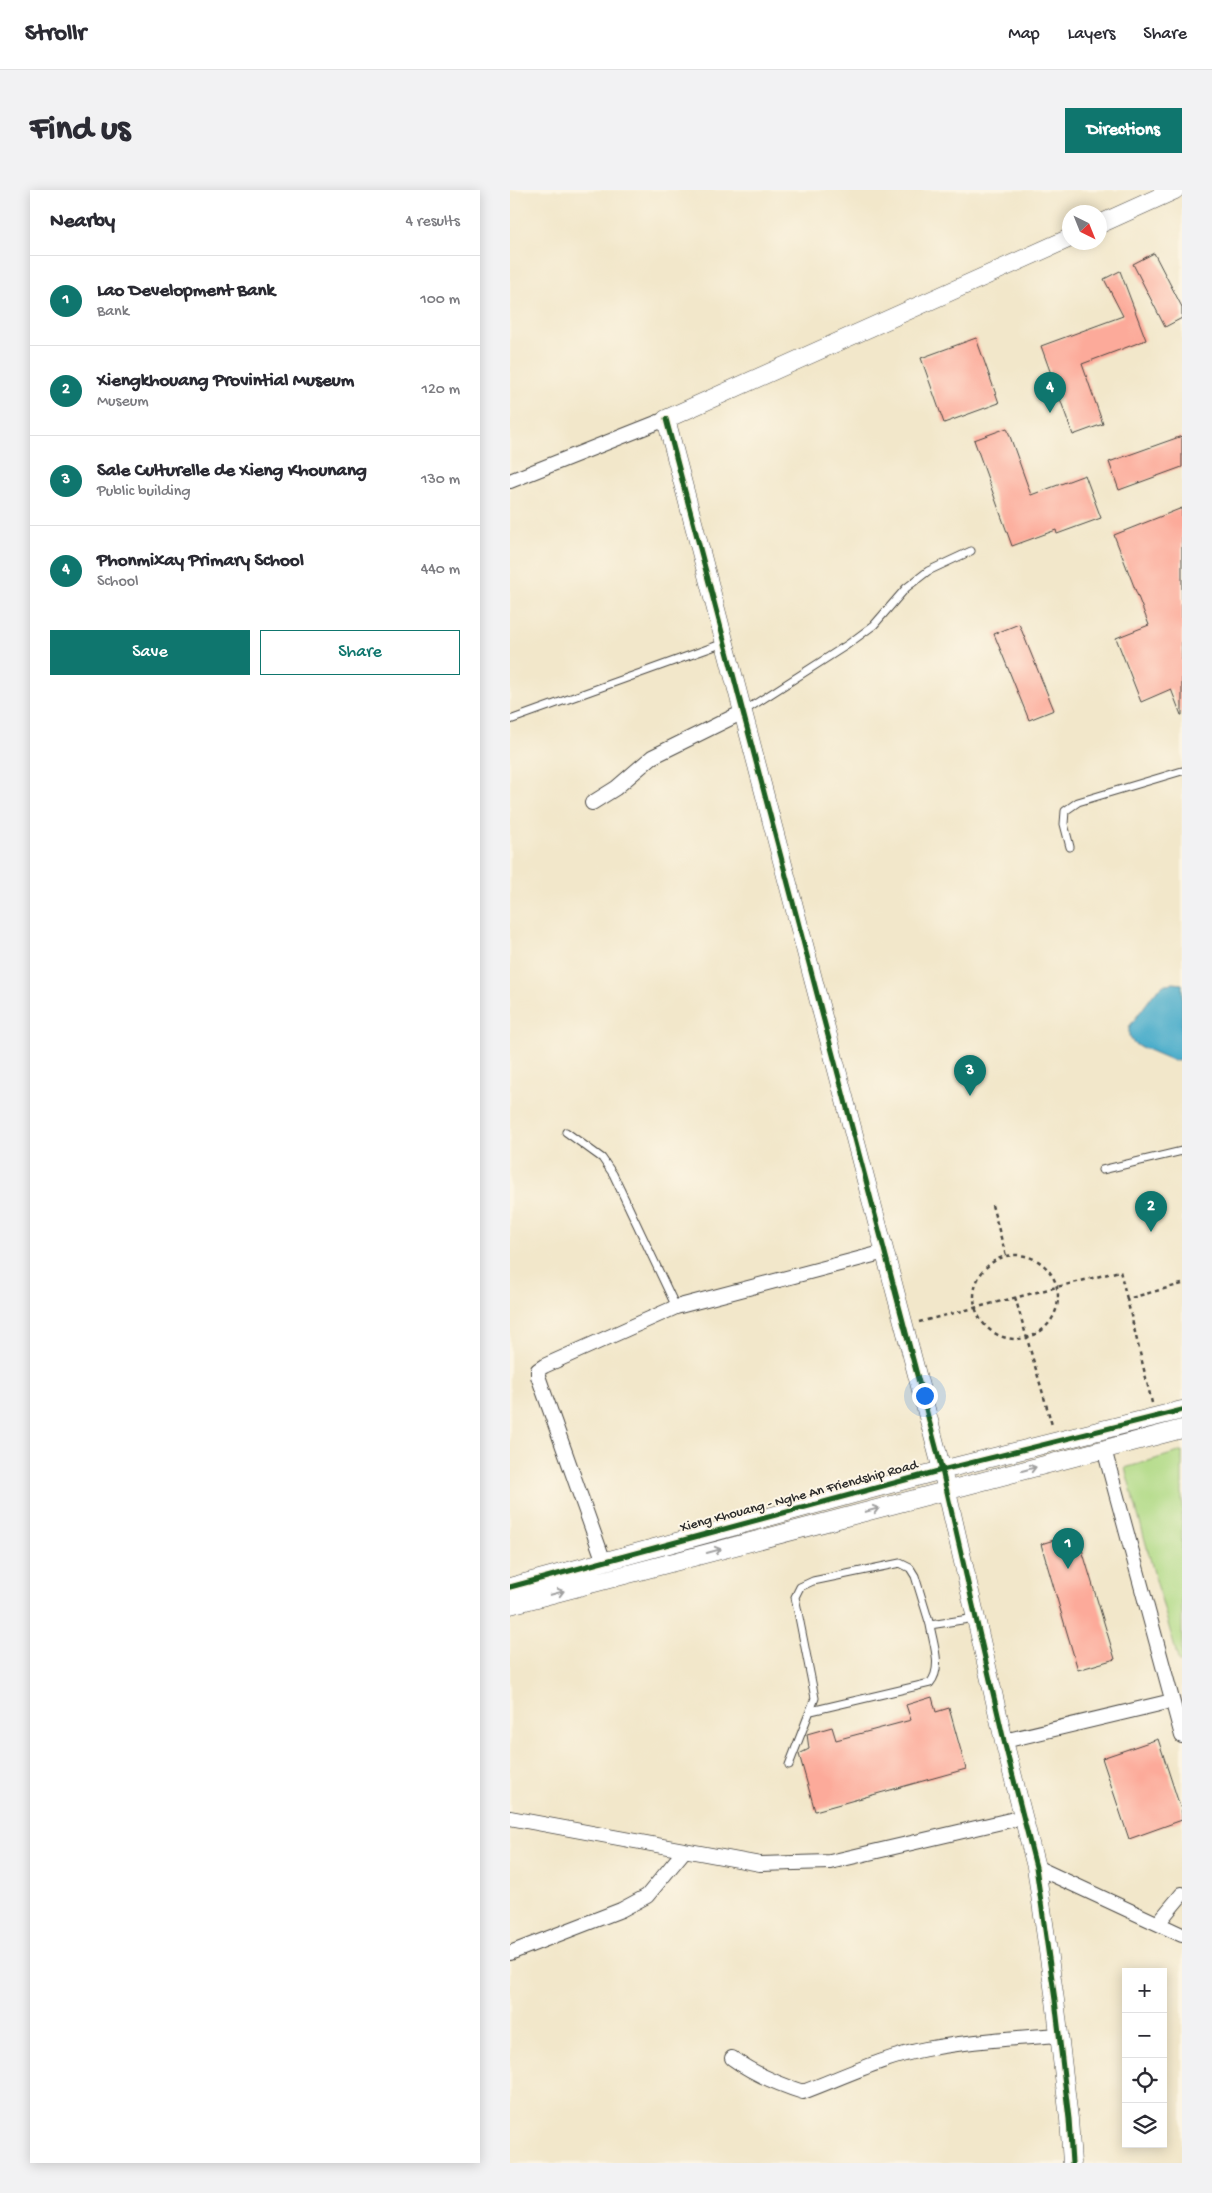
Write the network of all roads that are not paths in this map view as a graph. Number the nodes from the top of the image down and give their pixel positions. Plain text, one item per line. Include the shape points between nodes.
1 (1175, 190) edge
2 (1181, 190) edge
3 (1182, 194) edge
4 (1107, 221) edge
5 (1062, 242) edge
6 (666, 419) junction
7 (510, 480) edge
8 (971, 551) dead end
9 (725, 642) junction
10 (743, 712) junction
11 (510, 720) edge
12 (1182, 771) edge
13 (592, 803) dead end
14 (1070, 847) dead end
15 (566, 1132) dead end
16 (1182, 1151) edge
17 (1102, 1170) dead end
18 (885, 1252) junction
19 (676, 1307) junction
20 (1182, 1410) edge
21 (1182, 1429) edge
22 (1104, 1449) junction
23 (942, 1470) junction
24 (946, 1490) junction
25 (604, 1562) junction
26 (510, 1586) edge
27 (510, 1605) edge
28 (975, 1618) junction
29 (930, 1625) junction
30 (1172, 1700) junction
31 (811, 1711) junction
32 (1182, 1736) edge
33 (1004, 1742) junction
34 (790, 1766) dead end
35 (1023, 1817) junction
36 (510, 1818) edge
37 (685, 1850) junction
38 (1036, 1867) junction
39 (1182, 1894) edge
40 (1158, 1923) junction
41 (1182, 1935) edge
42 (510, 1953) edge
43 (1059, 2035) junction
44 (732, 2058) dead end
45 (1072, 2163) edge

1 - 4 street
2 - 3 street
5 - 6 street
6 - 7 street
6 - 9 street
8 - 10 lane via 928,571 906,588 874,625 848,645
9 - 10 street
9 - 11 lane
10 - 13 street via 652,757 616,788
10 - 18 street
12 - 14 lane via 1078,802 1065,811 1064,824
15 - 19 lane via 602,1158 613,1174
16 - 17 lane
18 - 19 street
18 - 23 street
19 - 25 street via 538,1370
20 - 23 street, Xieng Khouang - Nghe An Friendship Road
21 - 22 street
24 -> 22 street
22 - 30 street
23 - 24 street
23 - 25 street, Xieng Khouang - Nghe An Friendship Road
27 -> 24 street
24 - 28 street
25 - 26 street, Xieng Khouang - Nghe An Friendship Road
28 - 29 lane
28 - 33 street
29 - 31 lane via 937,1666 936,1676 930,1683
29 - 31 lane via 915,1576 910,1568 900,1563 812,1581 800,1587 795,1597 815,1698
30 - 32 street
30 - 33 street
31 - 34 lane
33 - 35 street
35 - 37 street via 830,1862 760,1864
35 - 38 street
36 - 37 street
37 - 42 street via 647,1896 621,1910
38 - 40 street
38 - 43 street
39 - 40 street
40 - 41 street
43 - 44 street via 992,2039 924,2050 803,2092 748,2070
43 - 45 street

